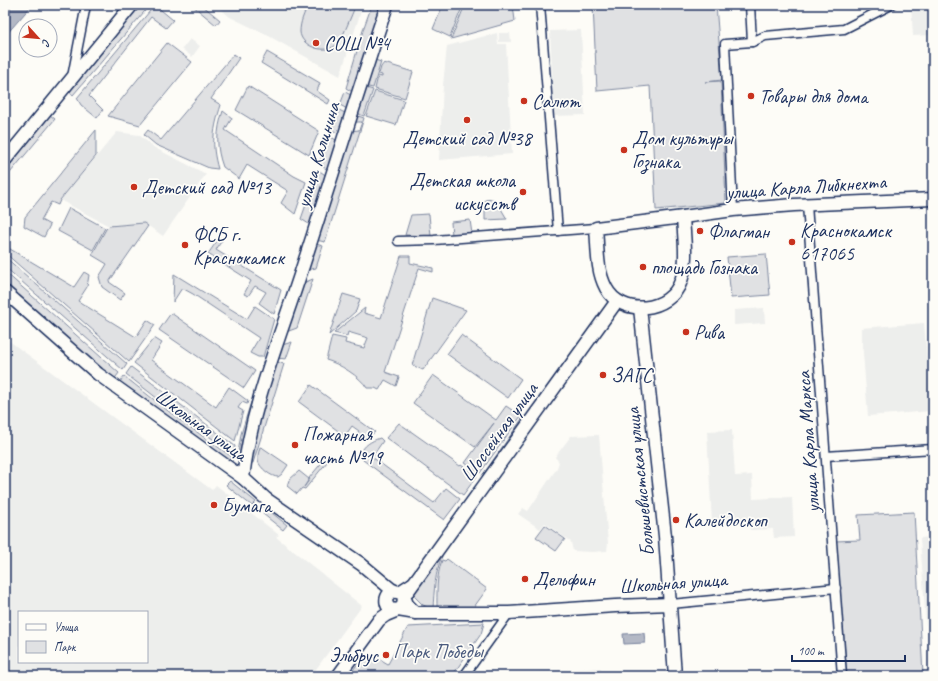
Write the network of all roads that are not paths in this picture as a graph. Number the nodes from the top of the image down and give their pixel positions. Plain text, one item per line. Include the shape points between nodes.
1 (86, 5) edge
2 (132, 5) edge
3 (387, 5) edge
4 (540, 5) edge
5 (750, 5) edge
6 (891, 5) edge
7 (752, 42) junction
8 (72, 78) junction
9 (5, 160) edge
10 (933, 199) edge
11 (807, 205) junction
12 (733, 210) junction
13 (683, 218) junction
14 (596, 228) junction
15 (558, 231) junction
16 (398, 241) dead end
17 (5, 292) edge
18 (617, 301) junction
19 (640, 308) junction
20 (933, 449) edge
21 (826, 456) junction
22 (244, 478) junction
23 (381, 581) junction
24 (836, 588) junction
25 (401, 594) junction
26 (386, 600) junction
27 (671, 604) junction
28 (398, 610) junction
29 (416, 613) junction
30 (509, 613) junction
31 (380, 620) junction
32 (338, 676) edge
33 (464, 676) edge
34 (675, 676) edge
35 (842, 676) edge

1 - 8 street
2 - 8 street
3 - 22 street, улица Калинина via 265,378 254,418
4 - 15 street
5 - 7 street
6 - 7 street via 844,28 765,36
7 - 12 street via 725,44
8 - 9 street
10 - 11 street, улица Карла Либкнехта
11 - 12 street, улица Карла Либкнехта
11 - 21 street, улица Карла Маркса
12 - 13 street, улица Карла Либкнехта
13 - 14 street
13 - 19 street via 685,260 681,281 664,302
14 - 15 street
14 - 18 street via 599,270 606,288
15 - 16 street
17 - 22 street, Школьная улица via 98,374
18 - 19 street
18 - 25 street, Шоссейная улица via 412,584
19 - 27 street, Большевистская улица via 666,536
20 - 21 street
21 - 24 street, улица Карла Маркса
22 - 23 street, Школьная улица via 266,499 361,564
23 - 25 street, Школьная улица
23 - 26 street
24 - 27 street, Школьная улица
24 - 35 street, улица Карла Маркса
25 - 26 street via 388,594
25 - 28 street via 404,606
25 - 29 street, Школьная улица
26 - 28 street via 390,609
26 - 31 street
27 - 30 street, Школьная улица
27 - 34 street, Большевистская улица
28 - 29 street, Школьная улица
28 - 31 street
29 - 30 street, Школьная улица
30 - 33 street
31 - 32 street

